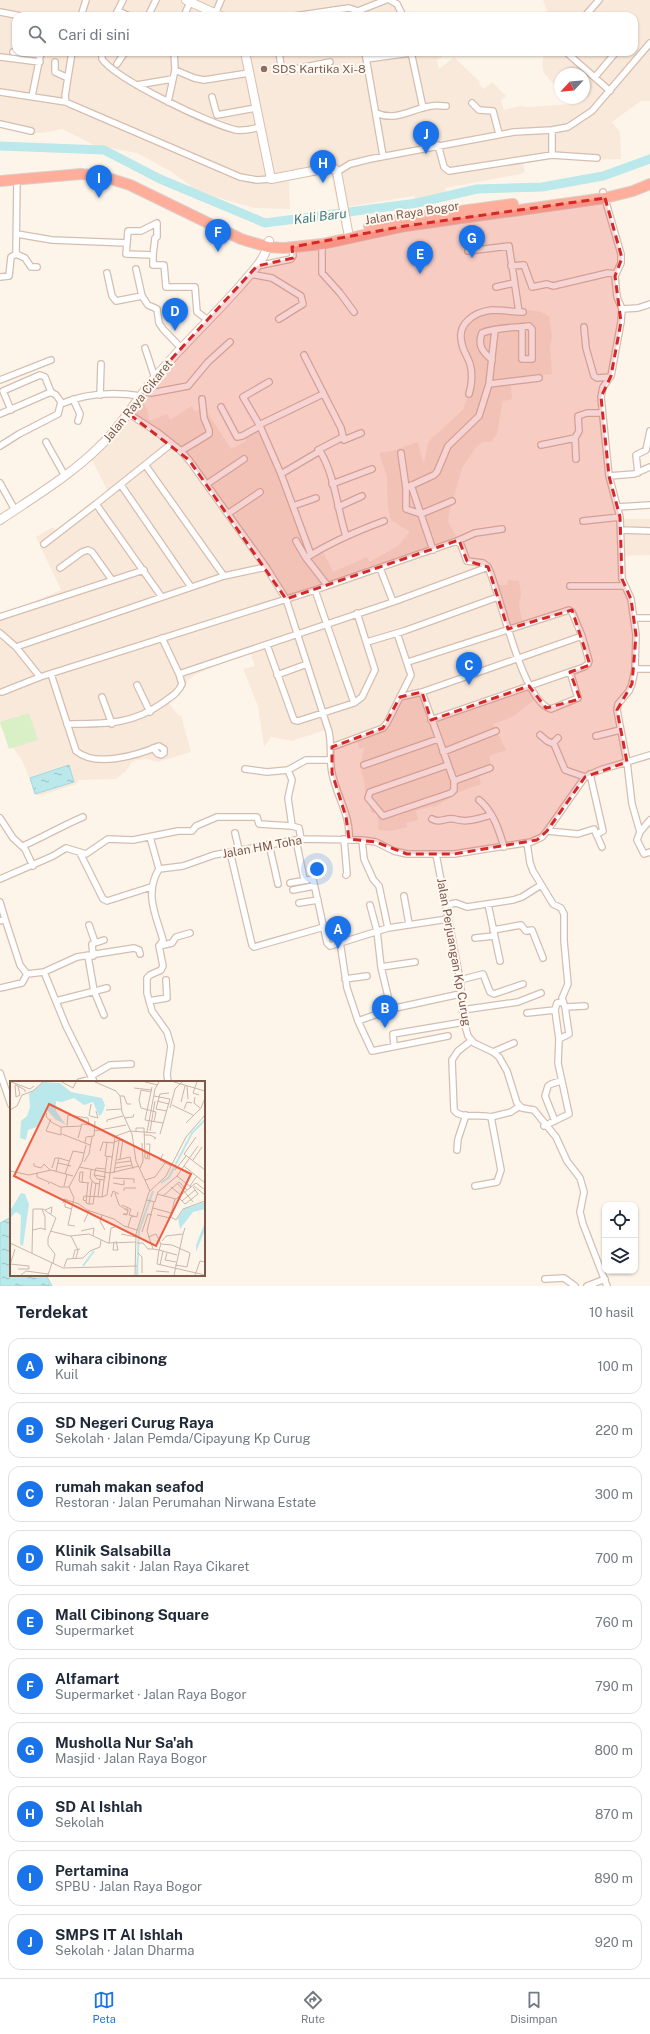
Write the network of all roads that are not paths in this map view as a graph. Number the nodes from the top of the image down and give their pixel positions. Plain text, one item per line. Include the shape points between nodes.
1 (85, 0) edge
2 (123, 0) edge
3 (156, 0) edge
4 (221, 0) edge
5 (386, 0) edge
6 (390, 0) edge
7 (600, 0) edge
8 (188, 1) edge
9 (333, 10) joint
10 (0, 12) edge
11 (82, 12) edge
12 (117, 12) edge
13 (150, 12) edge
14 (185, 12) edge
15 (212, 12) edge
16 (219, 12) edge
17 (320, 12) edge
18 (355, 12) edge
19 (362, 12) edge
20 (401, 12) edge
21 (589, 12) edge
22 (12, 14) edge
23 (650, 43) edge
24 (41, 56) edge
25 (71, 56) edge
26 (101, 56) edge
27 (122, 56) edge
28 (174, 56) edge
29 (246, 56) edge
30 (280, 56) edge
31 (366, 56) edge
32 (385, 56) edge
33 (412, 56) edge
34 (571, 56) edge
35 (613, 56) edge
36 (0, 57) edge
37 (366, 59) junction
38 (40, 62) junction
39 (55, 62) dead end
40 (330, 62) dead end
41 (117, 64) dead end
42 (174, 70) junction
43 (249, 73) junction
44 (66, 77) junction
45 (595, 77) junction
46 (172, 79) junction
47 (137, 85) junction
48 (610, 91) junction
49 (0, 92) edge
50 (32, 96) junction
51 (212, 97) dead end
52 (66, 102) junction
53 (168, 102) junction
54 (472, 103) dead end
55 (446, 106) dead end
56 (256, 108) junction
57 (423, 108) junction
58 (376, 114) junction
59 (0, 124) edge
60 (260, 127) junction
61 (552, 130) junction
62 (31, 131) dead end
63 (499, 134) junction
64 (438, 145) junction
65 (552, 155) junction
66 (383, 156) junction
67 (597, 158) dead end
68 (337, 172) junction
69 (0, 175) edge
70 (650, 177) edge
71 (271, 179) junction
72 (17, 180) junction
73 (0, 181) edge
74 (650, 184) edge
75 (604, 195) junction
76 (17, 234) junction
77 (348, 234) junction
78 (127, 243) junction
79 (268, 244) junction
80 (322, 244) junction
81 (292, 247) junction
82 (468, 251) dead end
83 (16, 254) junction
84 (153, 255) junction
85 (257, 266) junction
86 (511, 266) junction
87 (37, 267) dead end
88 (136, 269) dead end
89 (107, 274) dead end
90 (250, 274) junction
91 (616, 274) junction
92 (0, 277) edge
93 (514, 283) junction
94 (496, 287) dead end
95 (142, 296) junction
96 (650, 304) edge
97 (622, 309) junction
98 (354, 312) dead end
99 (278, 319) dead end
100 (208, 320) junction
101 (522, 327) junction
102 (584, 327) dead end
103 (495, 330) junction
104 (230, 342) dead end
105 (144, 348) dead end
106 (182, 349) junction
107 (304, 355) dead end
108 (51, 360) dead end
109 (492, 360) junction
110 (101, 364) dead end
111 (610, 377) junction
112 (155, 378) junction
113 (539, 378) dead end
114 (0, 380) edge
115 (270, 382) dead end
116 (0, 384) edge
117 (489, 384) junction
118 (3, 391) junction
119 (51, 392) junction
120 (143, 394) junction
121 (323, 394) junction
122 (469, 394) dead end
123 (100, 395) junction
124 (73, 399) junction
125 (202, 399) dead end
126 (61, 404) junction
127 (221, 407) dead end
128 (11, 410) junction
129 (602, 413) junction
130 (0, 414) edge
131 (130, 414) junction
132 (78, 421) dead end
133 (259, 425) junction
134 (650, 431) edge
135 (361, 433) dead end
136 (343, 437) junction
137 (574, 438) junction
138 (46, 442) dead end
139 (172, 444) junction
140 (540, 445) dead end
141 (0, 446) edge
142 (318, 450) junction
143 (181, 451) junction
144 (401, 454) dead end
145 (244, 459) dead end
146 (576, 459) dead end
147 (146, 466) junction
148 (650, 467) edge
149 (372, 469) dead end
150 (638, 473) junction
151 (281, 474) junction
152 (65, 476) junction
153 (609, 476) junction
154 (0, 483) edge
155 (207, 484) junction
156 (332, 484) junction
157 (121, 485) junction
158 (411, 485) junction
159 (406, 488) junction
160 (260, 492) dead end
161 (362, 496) dead end
162 (316, 498) dead end
163 (452, 501) dead end
164 (96, 504) junction
165 (650, 505) edge
166 (293, 506) junction
167 (338, 507) junction
168 (617, 507) junction
169 (14, 510) junction
170 (229, 513) junction
171 (421, 514) junction
172 (620, 517) junction
173 (0, 520) edge
174 (384, 521) dead end
175 (583, 521) dead end
176 (502, 529) dead end
177 (621, 530) junction
178 (650, 531) edge
179 (346, 536) junction
180 (296, 541) dead end
181 (457, 541) junction
182 (44, 544) dead end
183 (433, 550) junction
184 (308, 557) junction
185 (266, 567) junction
186 (488, 567) junction
187 (60, 568) dead end
188 (380, 568) junction
189 (144, 570) junction
190 (224, 576) junction
191 (112, 580) junction
192 (326, 585) junction
193 (570, 586) dead end
194 (625, 586) junction
195 (191, 587) junction
196 (315, 590) junction
197 (161, 596) junction
198 (498, 597) junction
199 (286, 599) junction
200 (393, 602) junction
201 (357, 613) junction
202 (0, 617) edge
203 (634, 618) junction
204 (650, 618) edge
205 (327, 624) junction
206 (508, 629) junction
207 (397, 633) junction
208 (0, 634) edge
209 (297, 635) junction
210 (582, 636) junction
211 (162, 638) junction
212 (367, 642) junction
213 (267, 645) junction
214 (16, 647) junction
215 (518, 658) junction
216 (408, 662) junction
217 (307, 664) junction
218 (635, 669) junction
219 (650, 670) edge
220 (570, 672) junction
221 (51, 674) junction
222 (179, 674) junction
223 (277, 675) junction
224 (40, 677) junction
225 (137, 686) dead end
226 (529, 686) junction
227 (1, 691) edge
228 (422, 692) junction
229 (102, 697) dead end
230 (400, 697) junction
231 (354, 703) junction
232 (150, 712) junction
233 (324, 712) junction
234 (431, 720) junction
235 (67, 724) junction
236 (112, 724) junction
237 (620, 730) junction
238 (496, 731) dead end
239 (540, 735) dead end
240 (596, 736) dead end
241 (558, 738) dead end
242 (438, 739) junction
243 (553, 743) junction
244 (332, 746) junction
245 (153, 748) dead end
246 (443, 752) junction
247 (650, 755) edge
248 (330, 760) junction
249 (627, 762) junction
250 (364, 764) dead end
251 (448, 765) junction
252 (490, 768) dead end
253 (245, 769) dead end
254 (288, 770) junction
255 (588, 776) junction
256 (454, 781) junction
257 (479, 800) dead end
258 (491, 815) junction
259 (83, 817) dead end
260 (0, 818) edge
261 (432, 819) dead end
262 (650, 820) edge
263 (292, 826) junction
264 (548, 831) junction
265 (640, 832) junction
266 (235, 833) dead end
267 (597, 834) junction
268 (150, 837) junction
269 (298, 839) junction
270 (346, 839) junction
271 (362, 840) junction
272 (527, 843) junction
273 (269, 844) junction
274 (23, 846) junction
275 (504, 847) junction
276 (602, 847) dead end
277 (239, 850) junction
278 (230, 852) junction
279 (650, 852) edge
280 (80, 853) junction
281 (436, 854) junction
282 (33, 866) junction
283 (159, 869) junction
284 (346, 875) dead end
285 (0, 879) edge
286 (304, 879) junction
287 (290, 883) dead end
288 (278, 884) dead end
289 (541, 885) junction
290 (314, 886) junction
291 (151, 887) junction
292 (293, 890) dead end
293 (404, 896) dead end
294 (318, 900) junction
295 (0, 902) edge
296 (299, 903) dead end
297 (370, 904) dead end
298 (488, 904) junction
299 (446, 905) junction
300 (448, 919) junction
301 (2, 920) edge
302 (409, 924) junction
303 (89, 925) dead end
304 (324, 927) junction
305 (388, 928) junction
306 (377, 931) junction
307 (190, 933) dead end
308 (493, 933) junction
309 (475, 938) dead end
310 (104, 940) dead end
311 (95, 942) junction
312 (340, 942) junction
313 (159, 946) junction
314 (140, 954) dead end
315 (91, 956) junction
316 (543, 958) dead end
317 (500, 960) dead end
318 (415, 962) dead end
319 (381, 967) junction
320 (44, 972) junction
321 (27, 974) junction
322 (367, 976) dead end
323 (345, 979) junction
324 (166, 980) dead end
325 (460, 980) junction
326 (523, 984) dead end
327 (0, 988) edge
328 (107, 988) dead end
329 (94, 990) junction
330 (541, 993) dead end
331 (460, 994) junction
332 (56, 1001) junction
333 (149, 1002) junction
334 (564, 1004) junction
335 (586, 1006) dead end
336 (391, 1009) junction
337 (462, 1010) junction
338 (555, 1010) junction
339 (527, 1013) dead end
340 (104, 1015) dead end
341 (358, 1021) junction
342 (464, 1022) junction
343 (409, 1031) junction
344 (448, 1036) dead end
345 (559, 1039) junction
346 (471, 1041) junction
347 (413, 1042) junction
348 (514, 1043) dead end
349 (394, 1046) junction
350 (493, 1052) junction
351 (131, 1064) dead end
352 (0, 1073) edge
353 (93, 1079) edge
354 (561, 1080) junction
355 (168, 1081) edge
356 (10, 1101) edge
357 (520, 1106) junction
358 (466, 1115) junction
359 (491, 1117) junction
360 (555, 1121) junction
361 (544, 1126) junction
362 (457, 1150) dead end
363 (476, 1186) dead end
364 (545, 1279) dead end
365 (605, 1279) junction
366 (575, 1286) edge
367 (587, 1286) edge
368 (608, 1286) edge

1 - 11 street
2 - 12 street
3 - 13 street
4 - 16 street
5 - 19 street
6 - 20 street via 397,4
7 - 21 street
8 - 14 street
8 - 15 main road
9 - 17 street
9 - 18 street via 349,8
10 - 22 street
23 - 48 street
24 - 38 street
25 - 44 street
26 - 47 street via 104,62
27 - 41 street
28 - 42 street
29 - 43 main road
30 - 40 street via 281,66 285,71
31 - 37 street
32 - 37 street
33 - 57 street
34 - 45 street
35 - 45 street
36 - 38 street
37 - 58 street
38 - 50 street
39 - 44 street via 55,72
42 - 43 street via 204,80
42 - 46 street
43 - 56 main road
44 - 52 street
45 - 48 street
46 - 47 street
46 - 53 street
47 - 53 street
48 - 61 street via 592,111 576,123
49 - 50 street
50 - 52 street
51 - 56 street via 217,115
52 - 71 street via 248,180
53 - 60 street via 238,130
54 - 63 street via 480,110 493,111
55 - 57 street
56 - 60 main road
57 - 58 street via 398,116
58 - 66 street
59 - 62 street
60 - 71 main road
61 - 63 street
61 - 65 street
63 - 64 street
64 - 65 street via 444,167 449,170
64 - 66 street
65 - 67 street
66 - 68 street via 350,164
68 - 71 main road via 323,169
68 - 77 main road
69 - 79 highway, Jalan Raya Bogor via 64,169 104,170 133,180
70 - 75 highway, Jalan Raya Bogor
72 - 73 highway, Jalan Raya Bogor
72 - 76 street
72 - 79 highway, Jalan Raya Bogor via 81,174 102,176 130,185 241,239
74 - 75 highway, Jalan Raya Bogor via 633,191
75 - 77 highway, Jalan Raya Bogor via 471,214 401,219
75 - 91 street via 621,254
76 - 78 street via 52,240
76 - 83 street
77 - 79 highway, Jalan Raya Bogor
77 - 80 highway, Jalan Raya Bogor
78 - 84 street via 126,254
78 - 84 street via 128,231 141,231 157,223
79 - 81 highway, Jalan Raya Bogor
79 - 85 main road, Jalan Raya Cikaret
80 - 81 highway, Jalan Raya Bogor
80 - 98 street via 322,273
81 - 85 street via 291,259
82 - 86 street via 508,246
83 - 87 street via 25,258 31,267
83 - 92 street via 11,257 9,276
84 - 100 street via 153,265 164,265 166,287 195,287 197,312
85 - 90 main road, Jalan Raya Cikaret
86 - 91 street via 524,265 532,287 547,284 553,286 608,273
86 - 93 street
88 - 95 street
89 - 95 street via 112,296 116,301
90 - 99 street via 272,278 301,296 303,304
90 - 100 main road, Jalan Raya Cikaret
91 - 97 street
93 - 94 street
93 - 122 street via 521,312 492,310 467,319 461,336 471,369
95 - 106 street via 148,305 157,309 163,329
96 - 97 street
97 - 111 street
100 - 106 main road, Jalan Raya Cikaret
101 - 101 street via 532,329 531,359 522,359
101 - 103 street
102 - 111 street via 586,348 594,377
103 - 109 street
103 - 109 street via 482,334 479,343
104 - 120 street via 208,362 188,386
105 - 112 street
106 - 112 main road, Jalan Raya Cikaret
107 - 121 street
108 - 114 street
109 - 117 street
110 - 123 street
111 - 129 street via 601,391
112 - 120 main road, Jalan Raya Cikaret
113 - 117 street
115 - 133 street via 243,396
116 - 118 street
117 - 158 street via 479,416 448,446 437,472
118 - 119 street via 40,375 46,379
118 - 128 street
119 - 126 street
119 - 128 street
120 - 123 street
120 - 131 main road, Jalan Raya Cikaret
121 - 133 street
121 - 136 street
123 - 124 street
124 - 126 street
124 - 132 street via 80,414
125 - 143 street via 209,434
126 - 141 street via 56,416
127 - 133 street via 237,436 242,436
128 - 130 street
129 - 137 street via 579,415 579,431
129 - 153 street
131 - 139 street
131 - 152 main road, Jalan Raya Cikaret via 100,447
133 - 151 street
134 - 150 street via 646,450 636,455
135 - 136 street via 346,440
136 - 142 street
137 - 140 street
137 - 146 street
138 - 152 street
139 - 143 street
139 - 147 street
142 - 151 street
142 - 156 street via 330,471
143 - 155 street
144 - 159 street
145 - 155 street
147 - 157 street
147 - 190 street
148 - 150 street
149 - 156 street
150 - 153 street
151 - 166 street
152 - 169 main road, Jalan Raya Cikaret
153 - 168 street
154 - 169 street
155 - 170 street
156 - 167 street
157 - 164 street
157 - 195 street
158 - 159 street
158 - 171 street
159 - 171 street via 405,508
160 - 170 street
161 - 167 street
162 - 166 street
163 - 171 street
164 - 182 street
164 - 189 street
165 - 168 street
166 - 184 street
167 - 179 street
168 - 172 street
169 - 173 main road, Jalan Raya Cikaret
170 - 185 street
171 - 183 street
172 - 175 street
172 - 177 street
174 - 179 street
176 - 181 street via 476,533
177 - 178 street
177 - 194 street
179 - 184 street
180 - 184 street
181 - 183 street
181 - 186 street via 467,561 483,563
183 - 188 street
184 - 192 street
185 - 190 street
185 - 199 street
186 - 198 street
186 - 200 street
187 - 191 street via 88,550
188 - 192 street
188 - 200 street
189 - 191 street
189 - 197 street
190 - 195 street
191 - 202 street
192 - 196 street
193 - 194 street
194 - 203 street via 631,599
195 - 197 street
196 - 199 street
196 - 205 street
197 - 214 street
198 - 206 street
198 - 207 street
199 - 209 street
199 - 211 street
200 - 201 street
201 - 205 street
201 - 212 street
203 - 204 street
203 - 218 street
205 - 209 street
205 - 231 street
206 - 210 street via 569,610
206 - 215 street
206 - 216 street
207 - 212 street
207 - 216 street
208 - 214 street
209 - 213 street
209 - 217 street
210 - 215 street
210 - 220 street via 588,664
211 - 221 street
211 - 222 street
212 - 231 street via 375,673 362,697
213 - 222 street
213 - 223 street
214 - 224 street
215 - 226 street
215 - 228 street
216 - 230 street via 411,674
217 - 223 street
217 - 233 street
218 - 219 street
218 - 237 street via 629,691 618,704
220 - 226 street
220 - 226 street via 579,695 576,701 551,709 546,708
221 - 224 street
221 - 235 street
222 - 232 street via 182,684 179,690
223 - 233 street via 294,720
224 - 227 street
225 - 232 street
226 - 234 street
228 - 230 street
228 - 234 street
229 - 236 street
230 - 244 street via 383,728
231 - 233 street
232 - 236 street
233 - 244 street
234 - 242 street
235 - 236 street
235 - 245 street via 76,752 85,757 124,757
237 - 240 street
237 - 249 street
238 - 246 street
239 - 243 street
241 - 243 street
242 - 246 street
242 - 250 street
243 - 255 street via 566,770
244 - 248 street
246 - 251 street
247 - 249 street
248 - 254 street via 306,760
248 - 270 street via 346,818
249 - 255 street
249 - 265 street via 632,804
251 - 256 street
251 - 256 street via 370,792 368,798 381,815 385,816 450,793 454,790
252 - 256 street
253 - 254 street via 267,772
254 - 263 street via 292,780 288,798
255 - 264 street
255 - 267 street via 603,831
257 - 258 street
258 - 261 street via 461,822 454,819 437,822
258 - 275 street
259 - 274 street
260 - 274 street via 13,838
262 - 265 street
263 - 268 street via 259,824 257,817 217,817 196,826 192,831
263 - 269 street via 299,828
264 - 267 street via 578,834 594,829
264 - 272 street via 537,840
265 - 279 street via 638,842 644,854
266 - 277 street
267 - 276 street
268 - 280 street via 125,841 108,839 90,852
268 - 283 street
269 - 270 street, Jalan HM Toha
269 - 273 street, Jalan HM Toha
269 - 286 street
270 - 271 street, Jalan HM Toha
270 - 284 street
271 - 281 street, Jalan HM Toha via 376,842 407,854
271 - 305 street via 363,856 379,886
272 - 275 street
272 - 289 street via 530,863
273 - 277 street, Jalan HM Toha
273 - 288 street
274 - 282 street
275 - 281 street, Jalan HM Toha
277 - 278 street, Jalan HM Toha
278 - 283 street, Jalan HM Toha via 194,864
278 - 304 street via 254,947
280 - 282 street via 66,848
280 - 291 street via 103,899 107,901
281 - 299 street, Jalan Perjuangan Kp Curug
282 - 285 street
283 - 291 street
286 - 287 street
286 - 290 street via 313,879
289 - 298 street via 522,897
289 - 334 street via 553,904 561,908 564,914 568,984 563,994
290 - 292 street
290 - 294 street
291 - 313 street via 150,896 163,940
293 - 302 street
294 - 296 street
294 - 304 street
295 - 301 street
297 - 306 street
298 - 299 street via 466,907 456,903
298 - 308 street
299 - 300 street, Jalan Perjuangan Kp Curug
300 - 302 street
300 - 325 street, Jalan Perjuangan Kp Curug
301 - 321 street via 20,965
302 - 305 street
303 - 311 street
304 - 312 street via 329,945
305 - 306 street
306 - 312 street
306 - 319 street
307 - 313 street via 176,937 172,943
308 - 309 street
308 - 316 street via 521,925 526,931 532,930
308 - 317 street
310 - 311 street
311 - 315 street
312 - 323 street
313 - 333 street via 163,966 148,978
314 - 315 street via 139,950 134,948
315 - 320 street via 68,960
315 - 329 street
318 - 319 street
319 - 336 street
320 - 321 street
320 - 332 street
321 - 327 street via 22,983
322 - 323 street
323 - 341 street
324 - 333 street via 167,998
325 - 326 street via 483,974 490,992 494,994
325 - 331 street, Jalan Perjuangan Kp Curug
328 - 329 street
329 - 332 street
329 - 340 street
330 - 337 street via 518,1002
331 - 336 street
331 - 337 street, Jalan Perjuangan Kp Curug
332 - 353 street
333 - 355 street via 169,1039 171,1054
334 - 335 street
334 - 338 street via 558,1003
334 - 345 street via 570,1034
336 - 341 street
337 - 342 street, Jalan Perjuangan Kp Curug
338 - 339 street
338 - 345 street
341 - 349 street via 372,1051
342 - 343 street
342 - 346 street, Jalan Perjuangan Kp Curug
343 - 347 street
343 - 349 street via 393,1034
344 - 347 street
345 - 354 street via 558,1064
346 - 350 street, Jalan Perjuangan Kp Curug
346 - 358 street via 458,1051 452,1060 454,1110 457,1114
347 - 349 street
348 - 350 street
350 - 357 street, Jalan Perjuangan Kp Curug via 504,1064
351 - 353 street via 110,1065
352 - 356 street
354 - 360 street via 569,1114
354 - 360 street via 551,1084 545,1096
357 - 359 street via 511,1112
357 - 361 street via 534,1110
358 - 359 street
358 - 362 street
359 - 363 street via 501,1170 497,1182
360 - 361 street
361 - 365 street via 556,1137 567,1160 580,1178 584,1192 580,1212
364 - 366 street via 564,1278
365 - 367 street
365 - 368 street

